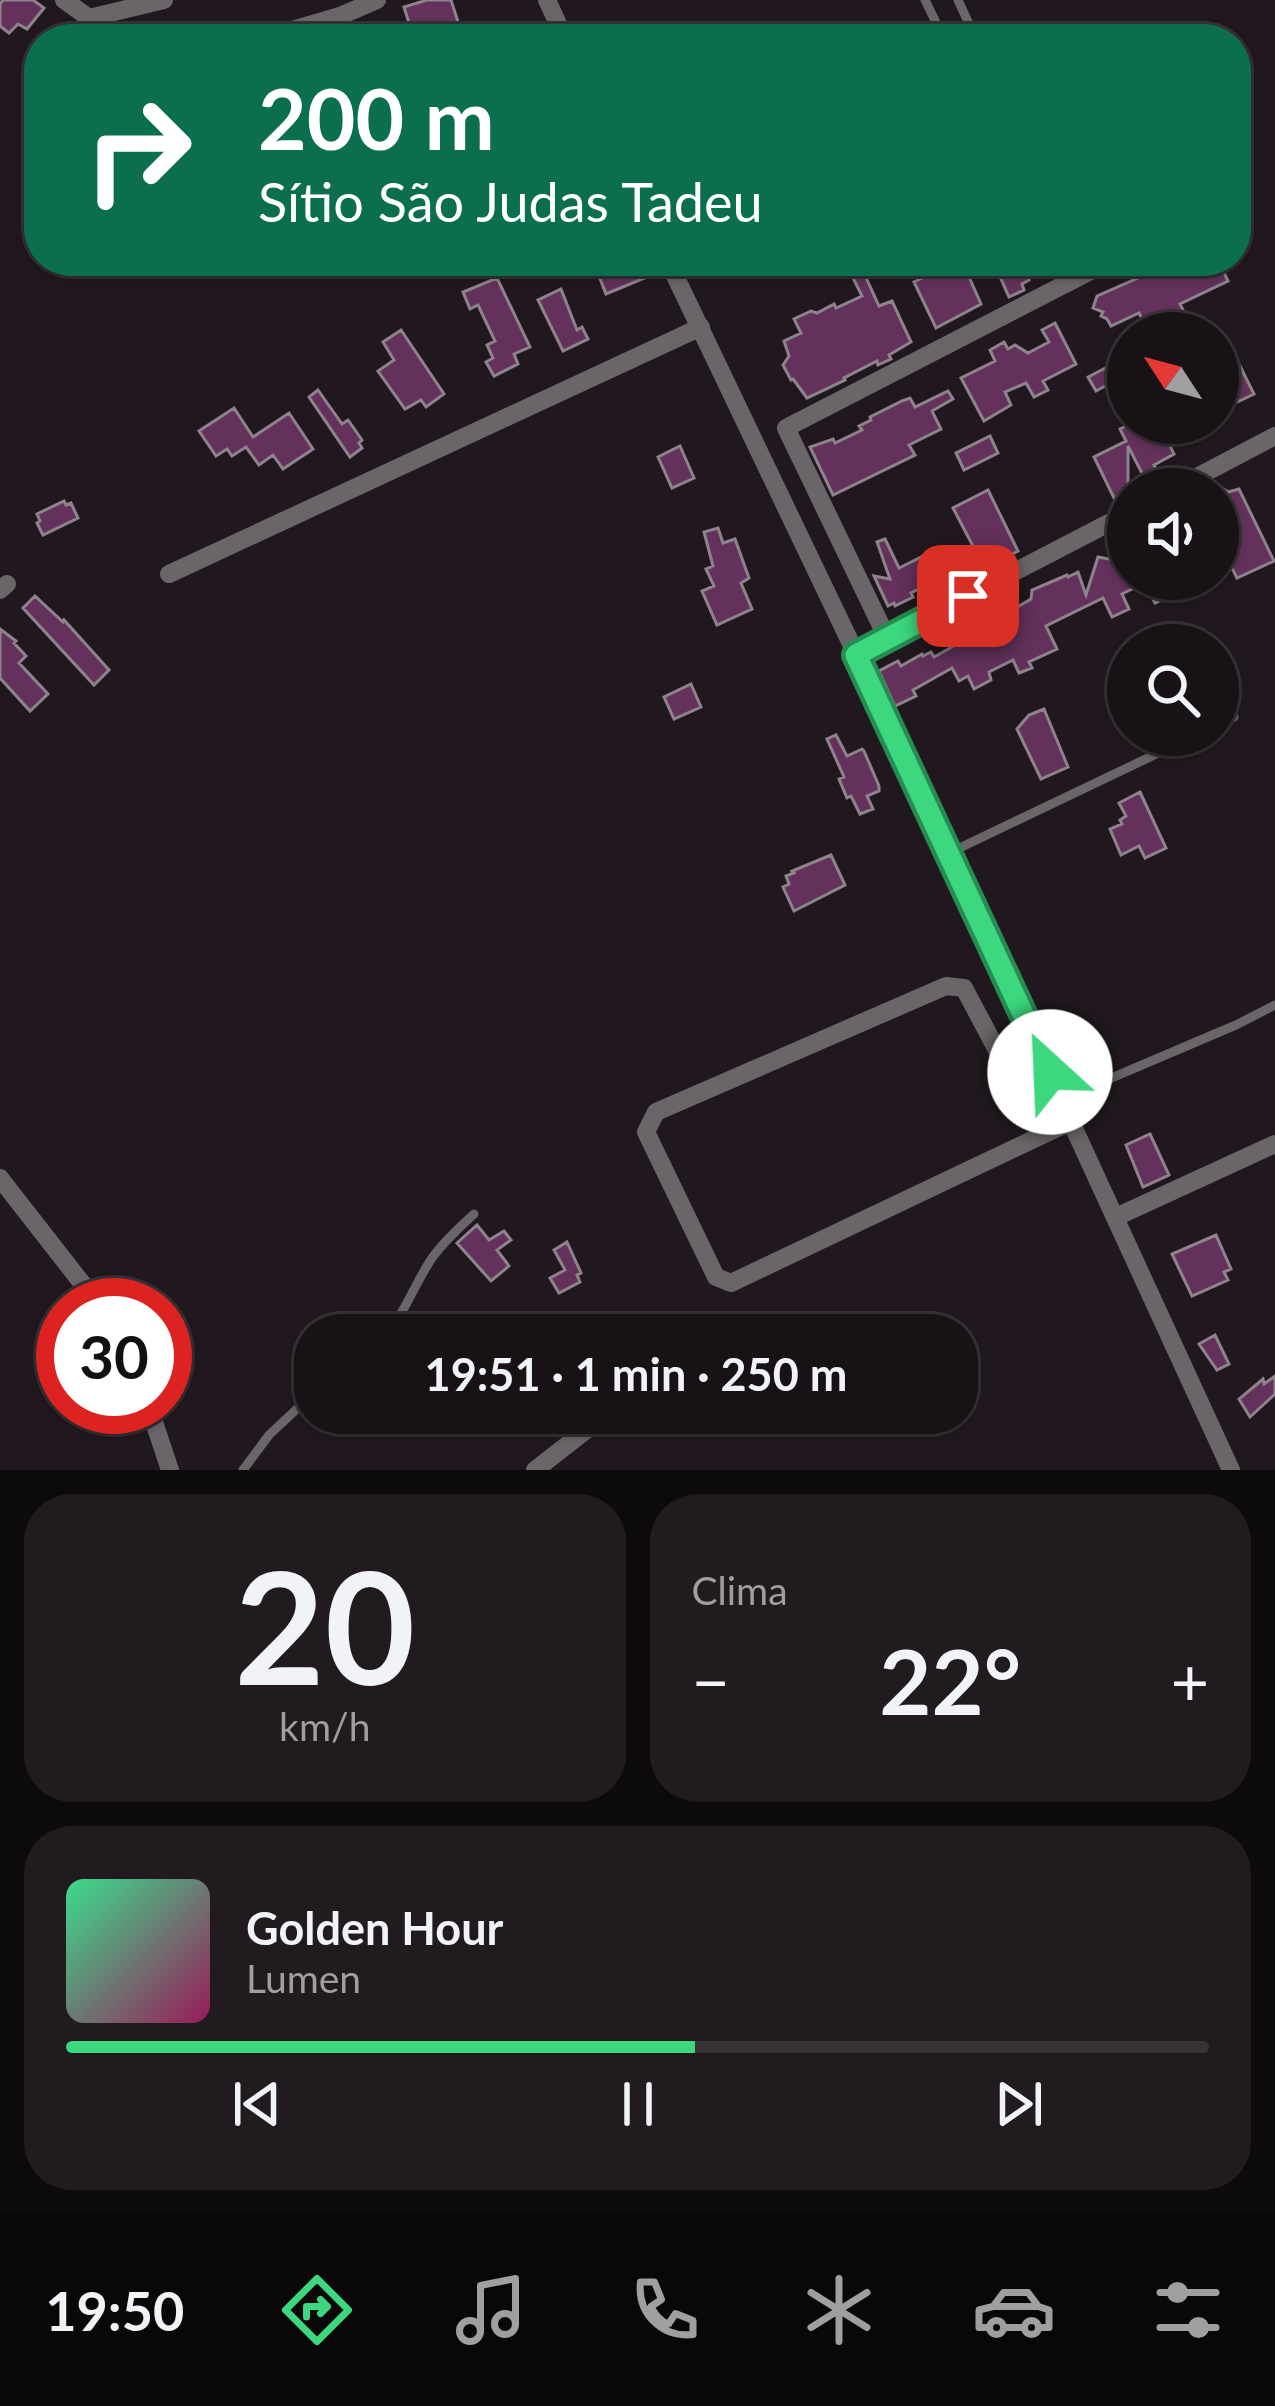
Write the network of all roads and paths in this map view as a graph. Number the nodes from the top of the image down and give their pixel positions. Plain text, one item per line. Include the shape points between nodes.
1 (64, 0) edge
2 (164, 0) edge
3 (376, 0) edge
4 (313, 24) edge
5 (676, 276) edge
6 (1081, 276) edge
7 (701, 327) junction
8 (785, 428) junction
9 (1275, 436) edge
10 (755, 442) junction
11 (1214, 468) edge
12 (1107, 524) edge
13 (170, 574) dead end
14 (887, 638) junction
15 (856, 655) junction
16 (1152, 756) edge
17 (947, 854) junction
18 (1275, 1005) edge
19 (1062, 1099) junction
20 (1072, 1121) junction
21 (1042, 1135) junction
22 (1275, 1144) edge
23 (0, 1178) edge
24 (474, 1214) dead end
25 (1116, 1217) junction
26 (78, 1278) edge
27 (401, 1314) edge
28 (294, 1412) edge
29 (158, 1434) edge
30 (581, 1434) edge
31 (170, 1470) edge
32 (243, 1470) edge
33 (535, 1470) edge
34 (1231, 1470) edge

1 - 2 street via 89,18
3 - 4 street
5 - 7 street
6 - 8 street
7 - 10 street
7 - 13 street
8 - 10 street
8 - 14 street
9 - 11 street
10 - 15 street
12 - 14 street
14 - 15 street
15 - 17 street
16 - 17 lane
17 - 19 street
18 - 19 lane
19 - 20 street
20 - 21 street
20 - 25 street
21 - 21 street via 731,1283 716,1276 646,1132 656,1112 946,986 964,988
22 - 25 street
23 - 26 street
24 - 27 lane via 430,1262
25 - 34 street
28 - 32 lane
29 - 31 street
30 - 33 street

